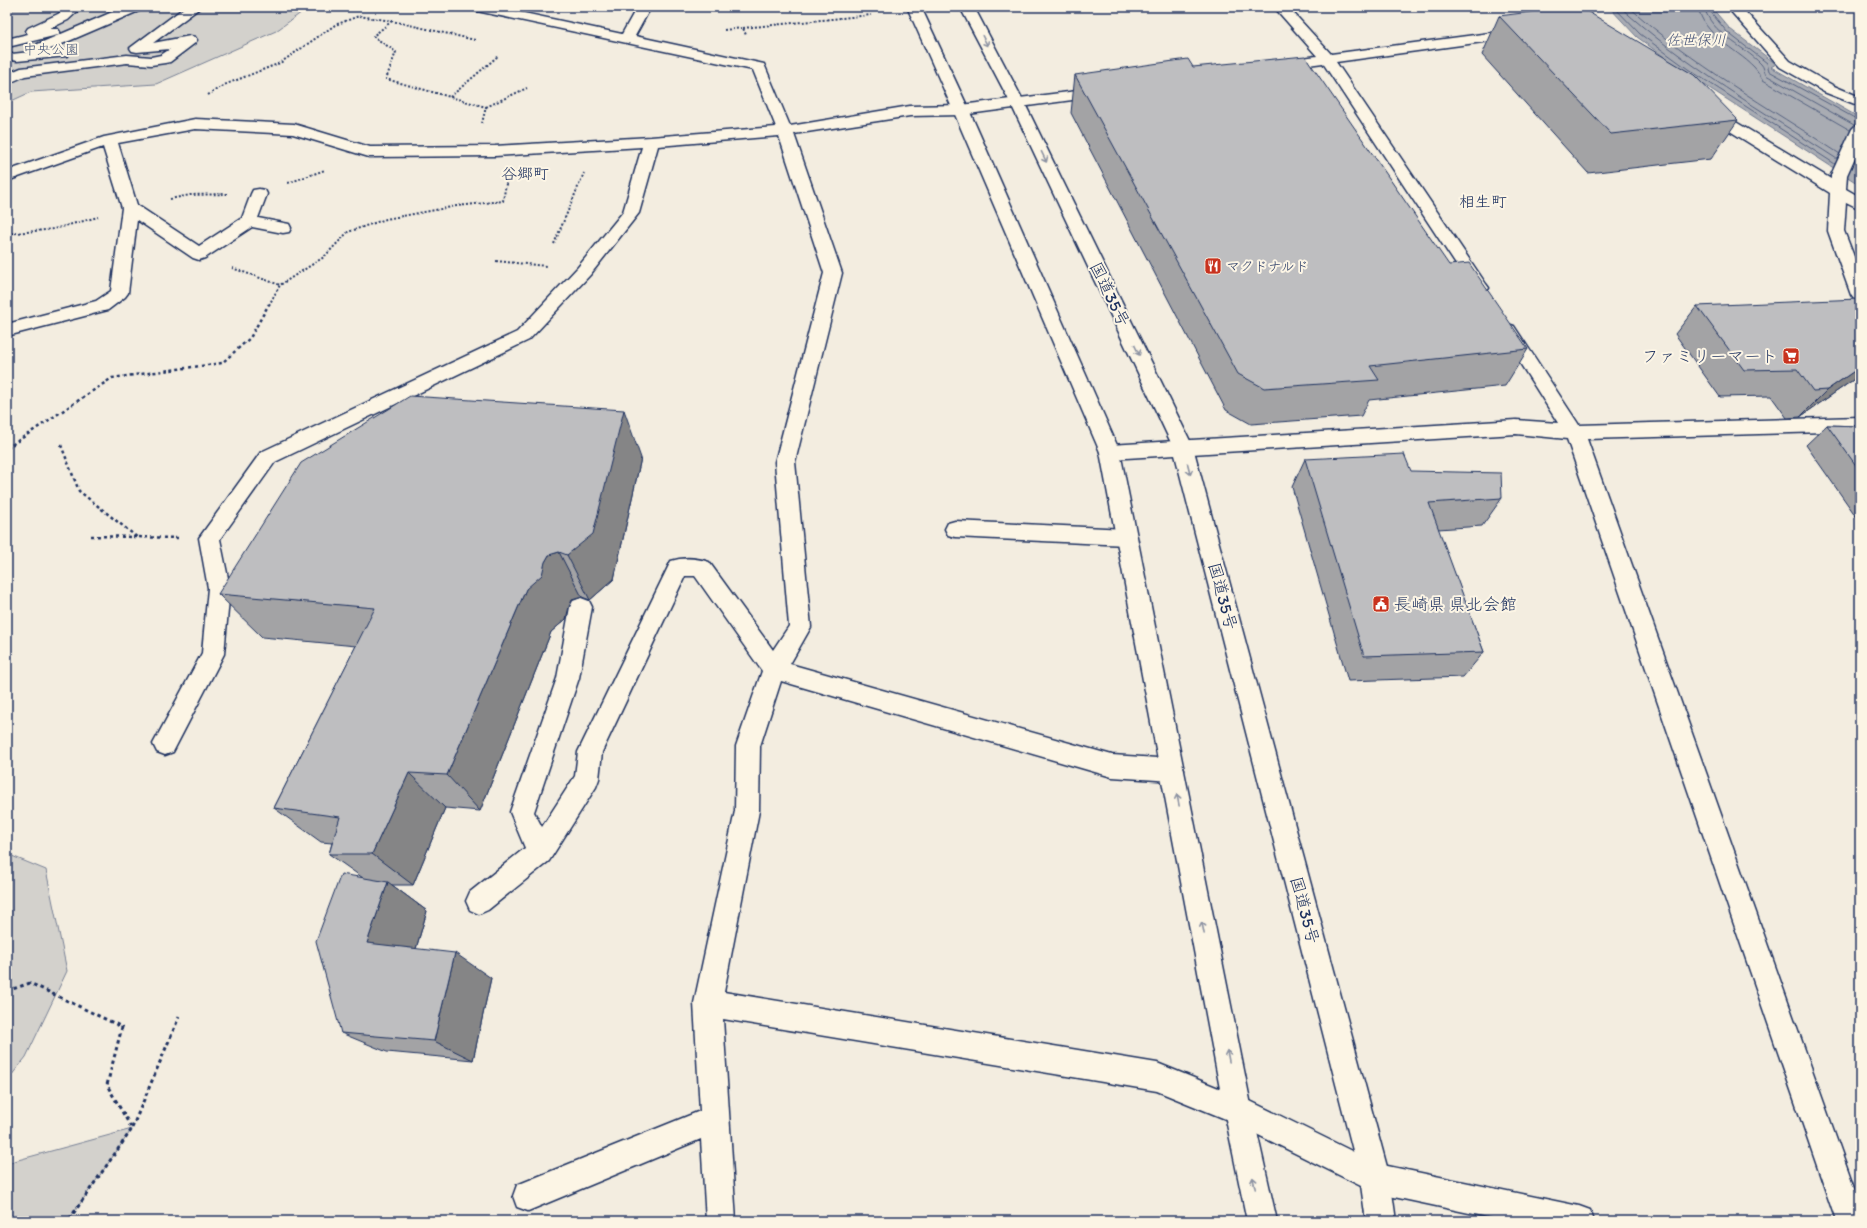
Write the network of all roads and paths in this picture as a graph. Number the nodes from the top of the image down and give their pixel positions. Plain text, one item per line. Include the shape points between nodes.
1 (75, 7) edge
2 (100, 7) edge
3 (136, 7) edge
4 (194, 7) edge
5 (477, 7) edge
6 (644, 7) edge
7 (914, 7) edge
8 (967, 7) edge
9 (1281, 7) edge
10 (1734, 7) edge
11 (872, 14) dead end
12 (392, 21) junction
13 (743, 28) dead end
14 (1538, 31) edge
15 (668, 36) dead end
16 (626, 39) junction
17 (475, 40) dead end
18 (9, 43) edge
19 (137, 48) junction
20 (498, 56) dead end
21 (12, 58) edge
22 (1326, 58) junction
23 (1263, 67) edge
24 (7, 80) edge
25 (527, 88) dead end
26 (1113, 90) edge
27 (205, 97) dead end
28 (450, 97) junction
29 (1860, 102) edge
30 (1018, 104) junction
31 (1698, 106) edge
32 (486, 107) junction
33 (961, 110) junction
34 (785, 130) junction
35 (1860, 130) edge
36 (109, 140) junction
37 (651, 142) junction
38 (596, 145) junction
39 (475, 150) junction
40 (513, 150) junction
41 (7, 176) edge
42 (1839, 183) junction
43 (259, 194) dead end
44 (1860, 204) edge
45 (130, 208) junction
46 (249, 221) junction
47 (284, 228) dead end
48 (7, 234) edge
49 (554, 244) dead end
50 (200, 254) junction
51 (496, 261) dead end
52 (584, 271) junction
53 (280, 285) junction
54 (1860, 295) edge
55 (7, 330) edge
56 (1860, 424) edge
57 (1574, 432) junction
58 (61, 445) dead end
59 (1184, 447) junction
60 (7, 448) edge
61 (1110, 452) junction
62 (955, 529) dead end
63 (91, 536) dead end
64 (1126, 537) junction
65 (138, 538) junction
66 (209, 538) junction
67 (580, 607) dead end
68 (774, 669) junction
69 (165, 744) dead end
70 (1172, 770) junction
71 (540, 852) junction
72 (479, 901) dead end
73 (7, 991) edge
74 (708, 1003) junction
75 (179, 1017) dead end
76 (1238, 1110) junction
77 (715, 1119) junction
78 (132, 1129) junction
79 (1375, 1178) junction
80 (528, 1196) dead end
81 (68, 1221) edge
82 (721, 1221) edge
83 (1262, 1221) edge
84 (1381, 1221) edge
85 (1579, 1221) edge
86 (1851, 1221) edge

1 - 18 main road via 63,17
2 - 18 main road via 75,27
3 - 21 main road
4 - 19 main road
5 - 16 main road
6 - 16 main road
7 - 33 main road
8 -> 30 main road, 国道35号
9 - 22 main road
10 - 29 main road via 1785,64
11 - 13 path
12 - 17 path
12 - 27 path via 359,16 335,25 280,63 224,85
12 - 28 path via 374,36 396,52 386,78
14 - 22 main road
15 - 16 main road
16 - 34 main road via 759,67
19 - 21 main road
19 - 24 main road via 158,47 190,40 165,59 127,59 21,72
20 - 28 path
22 - 23 main road
22 - 57 main road
25 - 32 path
26 - 30 main road
28 - 32 path
30 - 33 main road
30 -> 59 main road, 国道35号
31 - 42 main road
32 - 39 path
33 - 34 main road via 910,111
33 - 61 main road
34 - 37 main road
34 - 68 main road via 834,273 785,462 800,626
35 - 42 main road
36 - 39 main road via 195,124 294,129 369,152
36 - 41 main road
36 - 45 main road
37 - 38 main road
37 - 52 main road via 631,212
38 - 40 main road
38 - 49 path
39 - 40 main road
40 - 53 path via 503,201 457,206 386,219 348,232 324,257
42 - 44 main road
42 - 54 main road via 1836,231
43 - 46 main road
45 - 48 path via 54,229
45 - 50 main road
45 - 55 main road via 119,293 102,306
46 - 47 main road
46 - 50 main road
50 - 53 path via 245,274
51 - 52 path
52 - 66 main road via 523,336 268,457
53 - 60 path via 250,338 222,363 112,378
56 - 57 main road
57 - 59 main road via 1516,427
57 - 86 main road
58 - 65 path via 79,491
59 - 61 main road
59 -> 79 main road, 国道35号
61 - 64 main road
62 - 64 main road
63 - 65 path
64 - 70 main road
65 - 66 path
66 - 69 main road via 219,588 214,654
67 - 71 main road via 568,678 522,812
68 - 70 main road via 1112,766
68 - 71 main road via 701,568 679,567 590,752 587,779
68 - 74 main road via 748,746 747,811
76 -> 70 main road
71 - 72 main road
73 - 78 path via 30,983 122,1026 107,1085
74 - 76 main road via 1157,1077
74 - 77 main road
75 - 78 path
76 - 79 main road
83 -> 76 main road
77 - 80 main road
77 - 82 main road
78 - 81 path
79 - 84 main road, 国道35号
79 - 85 main road

